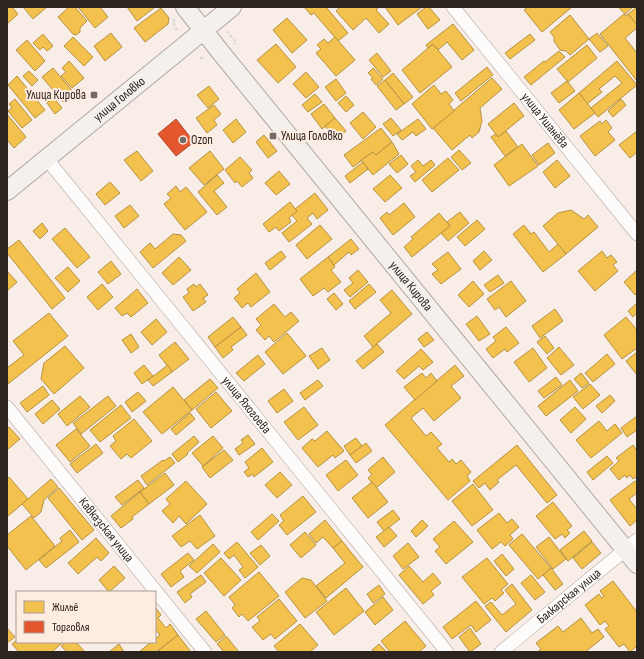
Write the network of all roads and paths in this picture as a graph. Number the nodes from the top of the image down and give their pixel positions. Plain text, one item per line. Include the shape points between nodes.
1 (232, 7) edge
2 (452, 7) edge
3 (181, 11) edge
4 (203, 30) junction
5 (177, 31) dead end
6 (46, 158) junction
7 (7, 191) edge
8 (637, 234) edge
9 (7, 407) edge
10 (631, 545) edge
11 (637, 564) edge
12 (156, 591) edge
13 (156, 591) edge
14 (205, 652) edge
15 (447, 652) edge
16 (501, 652) edge

1 - 4 main road, улица Головко
2 - 8 street, улица Ушанёва
3 - 4 main road, улица Кирова
3 - 5 path via 173,22
4 - 6 main road, улица Головко
4 - 10 main road, улица Кирова
6 - 7 main road, улица Головко
6 - 15 street, улица Яхогоева
9 - 13 street, Кавказская улица
10 - 11 main road, улица Кирова
10 - 16 street, Балкарская улица
12 - 14 street, Кавказская улица

